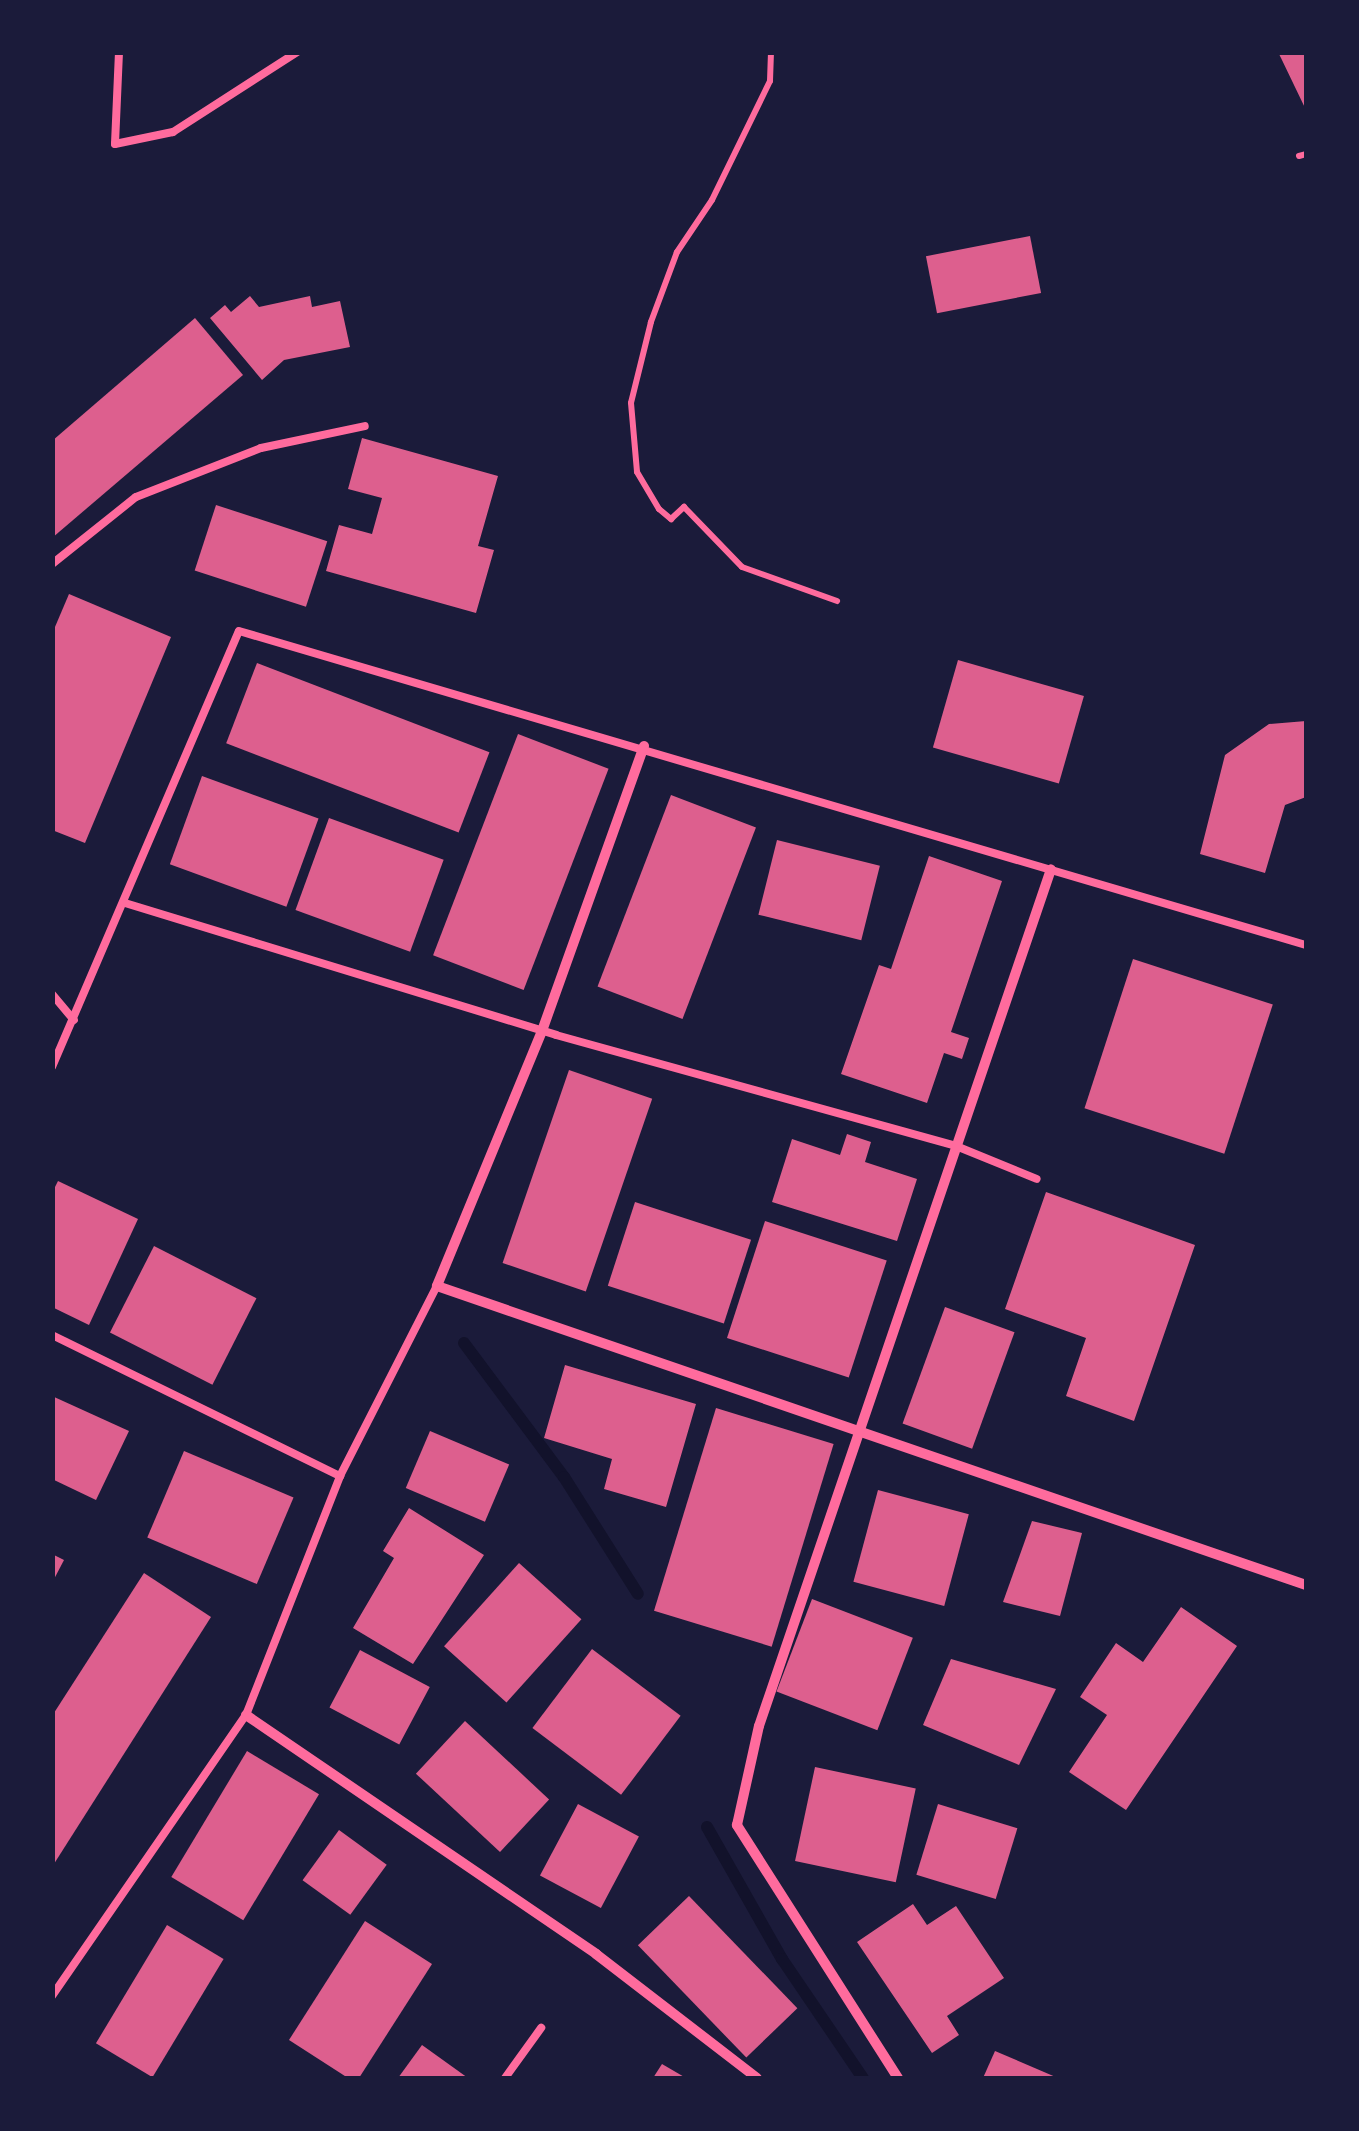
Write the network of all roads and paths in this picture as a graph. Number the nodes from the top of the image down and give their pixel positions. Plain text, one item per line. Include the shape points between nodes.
1 (119, 52) edge
2 (297, 52) edge
3 (771, 52) edge
4 (365, 426) dead end
5 (52, 564) edge
6 (837, 601) dead end
7 (644, 746) junction
8 (1052, 869) junction
9 (125, 903) junction
10 (1306, 946) edge
11 (52, 994) edge
12 (74, 1020) junction
13 (542, 1031) junction
14 (52, 1067) edge
15 (956, 1146) junction
16 (1037, 1179) dead end
17 (437, 1286) junction
18 (52, 1334) edge
19 (863, 1429) junction
20 (340, 1476) junction
21 (1306, 1585) edge
22 (246, 1716) junction
23 (52, 1996) edge
24 (541, 2028) dead end
25 (505, 2078) edge
26 (758, 2078) edge
27 (898, 2078) edge

1 - 2 lane via 115,144 173,132
3 - 6 path via 770,81 712,200 677,252 651,322 632,403 637,472 659,509 671,519 684,507 742,567
4 - 5 lane via 261,448 136,497
7 - 8 lane
7 - 9 lane via 239,631
7 - 13 street
8 - 10 lane
8 - 15 street
9 - 12 lane
9 - 13 lane
11 - 12 lane
12 - 14 lane
13 - 15 lane
13 - 17 street
15 - 16 lane
15 - 19 street
17 - 19 street
17 - 20 lane
18 - 20 lane
19 - 21 street
19 - 27 street via 759,1726 736,1825
20 - 22 lane
22 - 23 lane
22 - 26 street via 596,1954
24 - 25 lane

